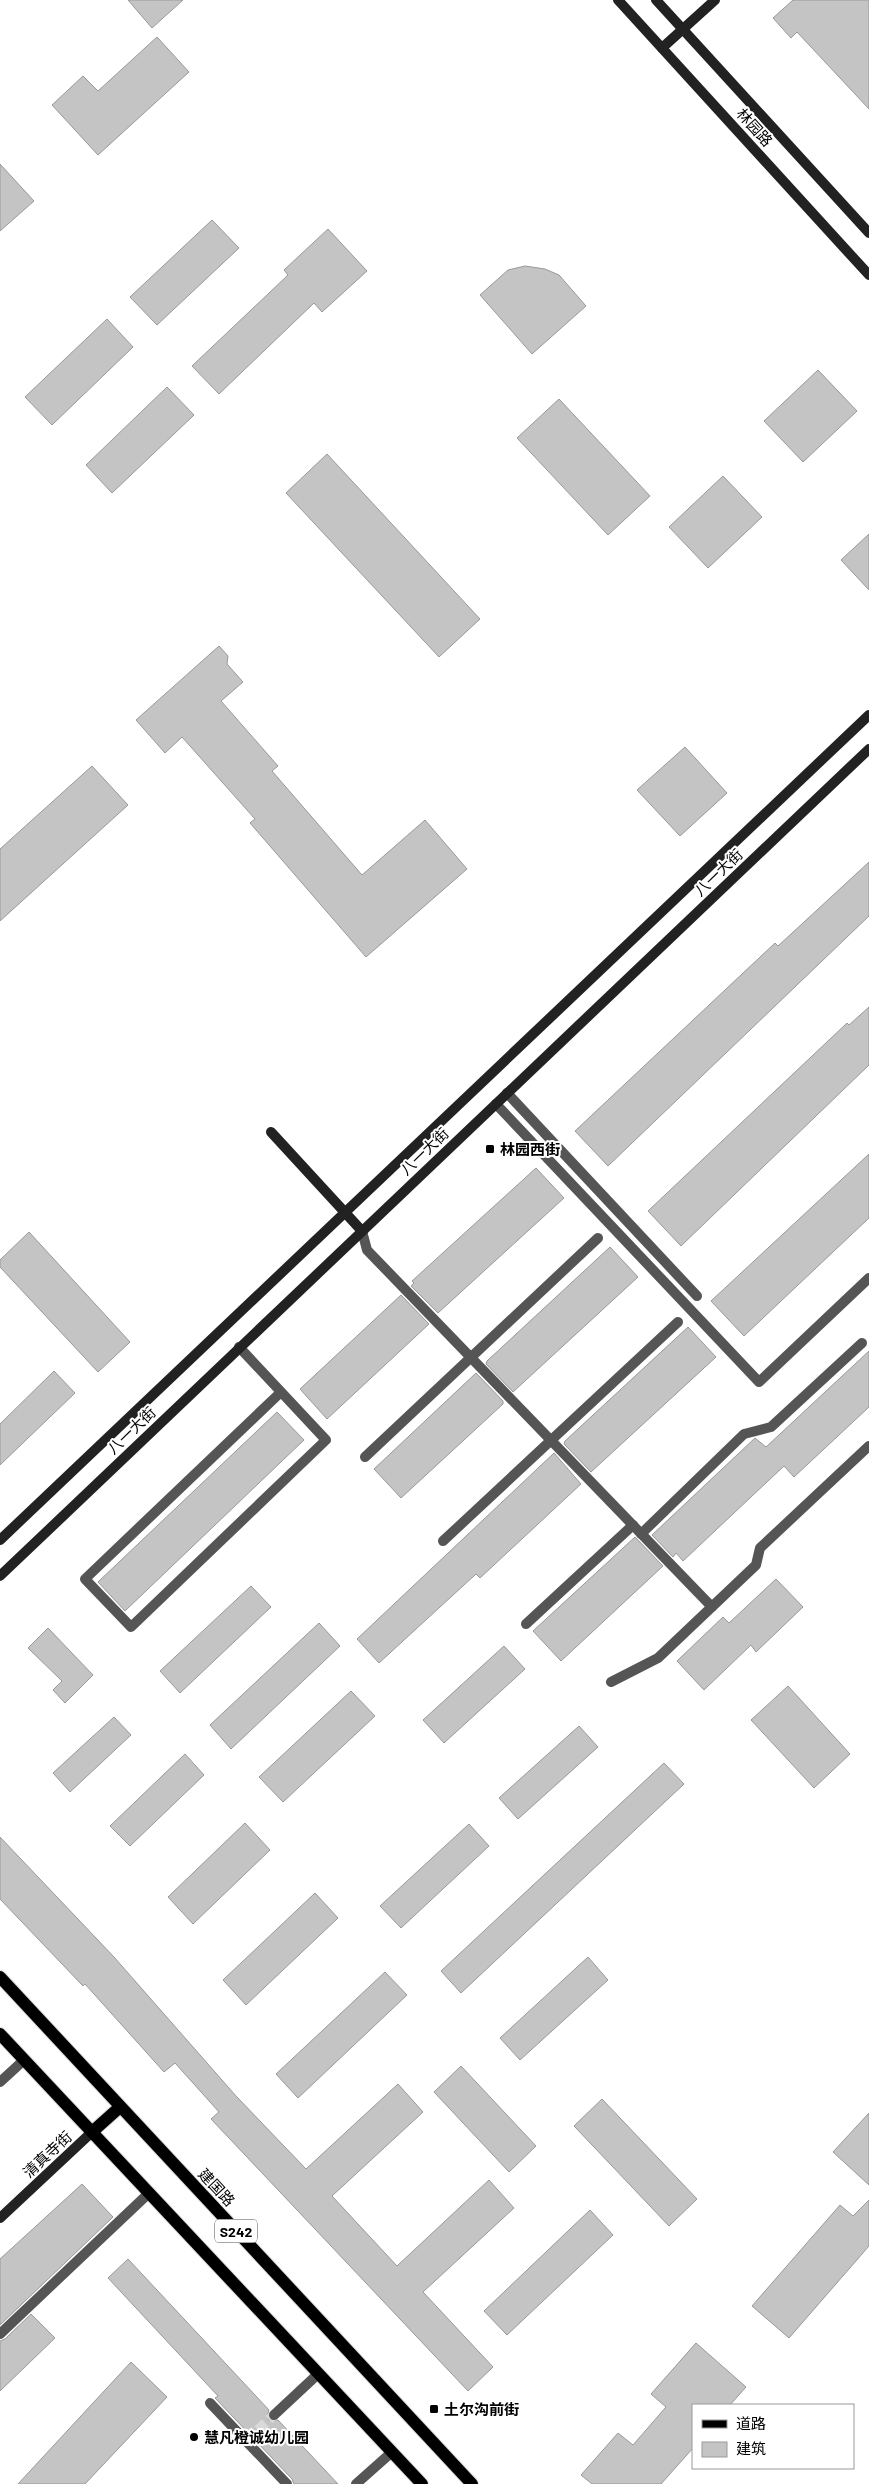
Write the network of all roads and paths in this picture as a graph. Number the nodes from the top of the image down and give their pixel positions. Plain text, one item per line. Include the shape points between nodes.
1 (618, 0) edge
2 (656, 0) edge
3 (715, 0) edge
4 (683, 29) junction
5 (662, 48) junction
6 (869, 233) edge
7 (869, 275) edge
8 (869, 715) edge
9 (869, 749) edge
10 (507, 1093) junction
11 (496, 1104) junction
12 (271, 1132) dead end
13 (346, 1212) junction
14 (362, 1231) junction
15 (598, 1238) dead end
16 (869, 1278) edge
17 (696, 1296) dead end
18 (678, 1322) dead end
19 (862, 1343) dead end
20 (240, 1348) junction
21 (471, 1358) junction
22 (281, 1392) junction
23 (551, 1441) junction
24 (869, 1446) edge
25 (365, 1457) dead end
26 (632, 1525) junction
27 (641, 1534) junction
28 (0, 1540) edge
29 (443, 1541) dead end
30 (0, 1576) edge
31 (712, 1607) junction
32 (526, 1624) dead end
33 (611, 1682) dead end
34 (0, 1978) edge
35 (0, 2034) edge
36 (24, 2060) junction
37 (0, 2082) edge
38 (120, 2106) junction
39 (92, 2132) junction
40 (149, 2193) junction
41 (0, 2218) edge
42 (0, 2334) edge
43 (318, 2374) junction
44 (210, 2403) dead end
45 (274, 2415) tunnel mouth
46 (392, 2452) junction
47 (284, 2483) edge
48 (356, 2484) edge
49 (422, 2484) edge
50 (472, 2484) edge

1 - 5 main road, 林园路
2 - 4 main road, 林园路
3 - 4 main road
4 - 5 main road
4 - 6 main road, 林园路
5 - 7 main road, 林园路
8 - 13 main road, 八一大街
9 - 10 main road, 八一大街
10 - 11 main road, 八一大街
10 - 17 street
11 - 14 main road, 八一大街
11 - 16 street via 759,1382
12 - 13 main road
13 - 14 main road
13 - 28 main road, 八一大街
14 - 20 main road, 八一大街
14 - 21 street via 367,1250
15 - 21 street
18 - 23 street
19 - 27 street via 771,1426 744,1434
20 - 22 street
20 - 30 main road, 八一大街
21 - 23 street
21 - 25 street
22 - 22 street via 326,1440 131,1627 85,1579
23 - 26 street
23 - 29 street
24 - 31 street via 760,1548 756,1565
26 - 27 street
26 - 32 street
27 - 31 street
31 - 33 street via 658,1658
34 - 38 main road, 建国路 / S242
35 - 36 main road, S242
36 - 37 street
36 - 39 main road, S242
38 - 39 main road
38 - 50 main road, 建国路 / S242
39 - 40 main road, S242
39 - 41 main road, 清真寺街
40 - 42 street
40 - 43 main road, S242
43 - 45 street
43 - 46 main road, S242
44 - 47 street
46 - 48 street
46 - 49 main road, S242

